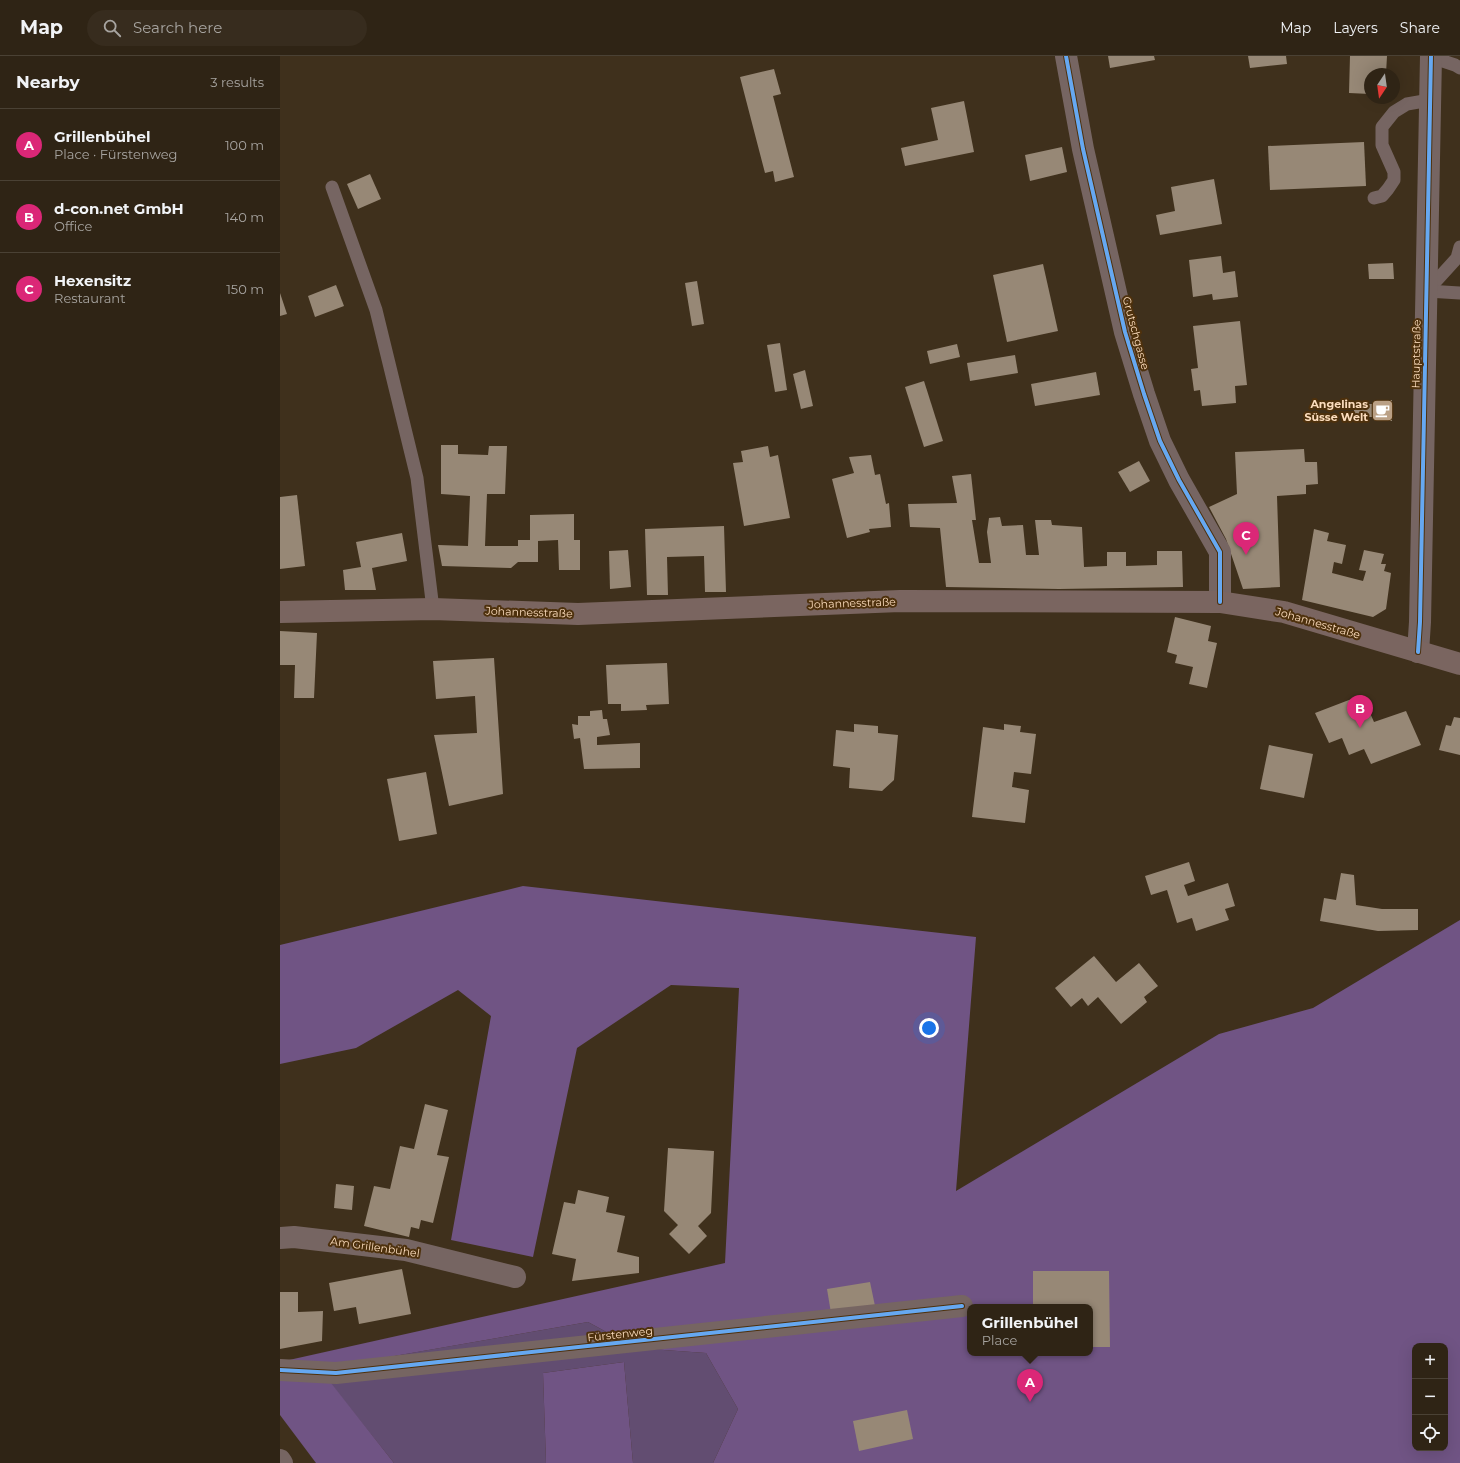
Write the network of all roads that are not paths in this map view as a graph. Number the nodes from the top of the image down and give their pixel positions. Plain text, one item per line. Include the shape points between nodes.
1 (1066, 56) edge
2 (1431, 57) edge
3 (1460, 68) edge
4 (1430, 100) junction
5 (332, 187) dead end
6 (1374, 198) dead end
7 (1460, 247) edge
8 (1427, 291) junction
9 (1460, 293) edge
10 (1220, 602) junction
11 (433, 609) junction
12 (280, 612) edge
13 (1418, 652) junction
14 (1460, 664) edge
15 (280, 1238) edge
16 (515, 1277) dead end
17 (962, 1306) dead end
18 (280, 1370) edge
19 (280, 1460) edge
20 (282, 1463) edge

1 - 10 street, Grutschgasse via 1083,149 1125,332 1160,441 1220,552
2 - 3 lane
2 - 4 street, Hauptstraße
4 - 6 lane via 1407,104 1394,112 1382,127 1382,145 1394,172 1394,180 1382,196
4 - 8 street, Hauptstraße
5 - 11 lane via 376,310 417,478
7 - 8 lane via 1457,258
8 - 9 lane
8 - 13 street, Hauptstraße
10 - 11 main road, Johannesstraße via 900,601 578,614
10 - 13 main road, Johannesstraße via 1284,612
11 - 12 main road, Johannesstraße
13 - 14 main road
15 - 16 street, Am Grillenbühel via 294,1237 406,1250
17 - 18 street, Fürstenweg via 336,1373
19 - 20 street

